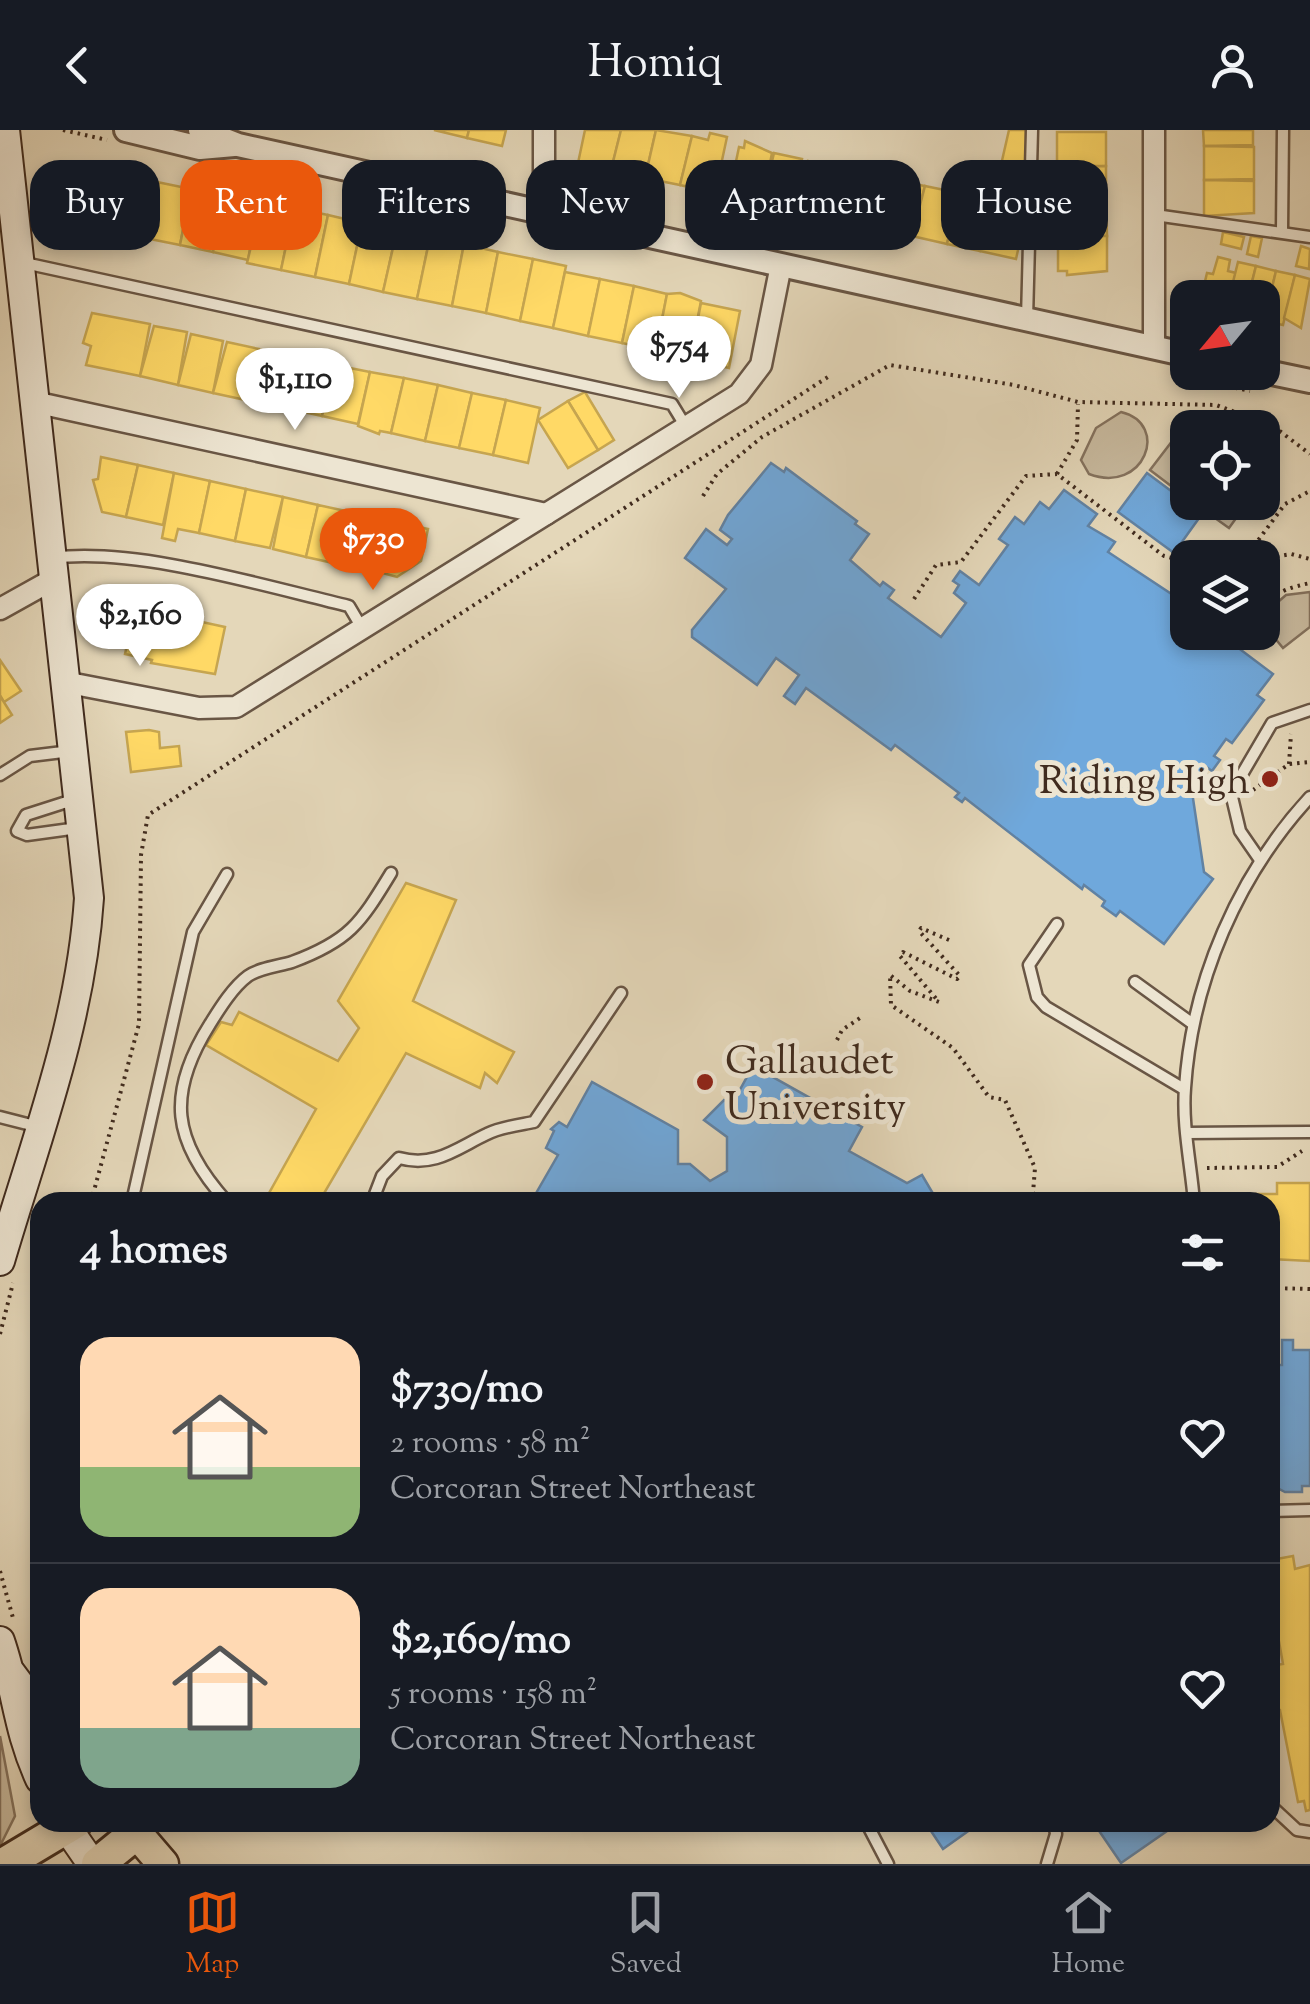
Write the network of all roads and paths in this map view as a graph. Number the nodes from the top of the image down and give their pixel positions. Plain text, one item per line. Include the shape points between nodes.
1 (5, 130) edge
2 (126, 130) edge
3 (200, 130) edge
4 (544, 130) edge
5 (1032, 130) edge
6 (1154, 130) edge
7 (1283, 130) edge
8 (238, 145) junction
9 (544, 160) edge
10 (526, 210) edge
11 (1155, 216) junction
12 (1282, 230) junction
13 (1310, 237) edge
14 (665, 240) edge
15 (9, 260) edge
16 (781, 265) junction
17 (1027, 320) junction
18 (1154, 347) junction
19 (1170, 350) edge
20 (831, 374) dead end
21 (1280, 375) edge
22 (1310, 381) edge
23 (34, 402) junction
24 (1078, 402) junction
25 (686, 427) junction
26 (1310, 454) edge
27 (1057, 474) junction
28 (1310, 491) edge
29 (703, 496) dead end
30 (546, 514) junction
31 (1256, 540) edge
32 (1280, 556) edge
33 (1170, 558) edge
34 (1310, 559) edge
35 (51, 569) junction
36 (1310, 583) edge
37 (1280, 589) edge
38 (914, 599) dead end
39 (0, 609) edge
40 (363, 629) junction
41 (64, 682) junction
42 (1310, 710) edge
43 (1291, 726) dead end
44 (72, 750) junction
45 (1310, 762) edge
46 (1289, 764) junction
47 (0, 775) edge
48 (1245, 796) dead end
49 (1310, 797) edge
50 (79, 798) junction
51 (84, 827) junction
52 (1260, 860) junction
53 (391, 873) dead end
54 (227, 874) dead end
55 (1057, 924) dead end
56 (950, 940) dead end
57 (1135, 982) dead end
58 (621, 993) dead end
59 (860, 1018) dead end
60 (1194, 1024) junction
61 (837, 1040) dead end
62 (1184, 1090) junction
63 (0, 1117) edge
64 (40, 1127) junction
65 (1310, 1132) edge
66 (1187, 1133) junction
67 (1310, 1147) edge
68 (1206, 1168) dead end
69 (94, 1192) edge
70 (134, 1192) edge
71 (217, 1192) edge
72 (376, 1192) edge
73 (1032, 1192) edge
74 (1193, 1192) edge
75 (0, 1261) edge
76 (1280, 1288) edge
77 (1310, 1289) edge
78 (1310, 1510) edge
79 (1280, 1511) edge
80 (0, 1641) edge
81 (5, 1675) edge
82 (30, 1701) edge
83 (30, 1755) edge
84 (1280, 1814) edge
85 (55, 1832) edge
86 (73, 1832) edge
87 (128, 1832) edge
88 (136, 1832) edge
89 (871, 1832) edge
90 (1056, 1832) edge
91 (1310, 1832) edge
92 (4, 1864) edge
93 (95, 1864) edge
94 (164, 1864) edge
95 (888, 1864) edge
96 (1046, 1864) edge

1 - 15 main road
2 - 8 street via 200,148
3 - 8 street
4 - 9 street
5 - 17 lane
6 - 11 street
7 - 12 lane
8 - 10 street
11 - 12 lane
11 - 18 street
12 - 13 lane
14 - 16 street
15 - 23 main road
15 - 25 lane via 672,404
16 - 17 street
16 - 25 street via 758,373 739,394
17 - 18 street
18 - 19 street
20 - 69 path via 148,815 141,855 139,1024
21 - 22 street
23 - 30 street
23 - 35 main road
24 - 26 path via 1216,405 1273,426
24 - 27 path via 1077,440
24 - 29 path via 1014,384 890,365 762,437 717,474
25 - 30 street
27 - 33 path
27 - 38 path via 1026,476 961,562 936,565
28 - 31 path via 1285,504
30 - 40 street
32 - 34 path
35 - 39 street
35 - 40 lane via 105,554 349,606
35 - 41 main road
36 - 37 path
40 - 41 street via 224,710
41 - 44 main road
42 - 52 lane via 1272,723 1230,794 1240,831
43 - 46 path
44 - 47 lane via 30,756
44 - 50 main road
45 - 46 path
46 - 48 path
49 - 52 lane
50 - 51 main road
50 - 51 lane via 26,815 17,831
51 - 64 main road via 84,952
52 - 60 lane via 1205,981
53 - 71 lane via 360,924 323,950 249,975 187,1061 181,1131
54 - 70 lane via 193,932
55 - 62 lane via 1029,965 1036,997
56 - 73 path via 918,931 957,979 900,956 939,1002 890,975 891,1006 952,1048 988,1097 1006,1100 1034,1168
57 - 60 lane
58 - 72 lane via 534,1122 490,1132 452,1154 416,1162 400,1158
59 - 61 path
60 - 62 lane
62 - 66 lane
63 - 64 lane
64 - 75 main road
65 - 66 lane
66 - 74 lane
67 - 68 path via 1278,1168
76 - 77 path
78 - 79 lane
80 - 81 main road
81 - 82 main road
81 - 83 main road
84 - 91 lane
85 - 92 highway
86 - 93 main road
87 - 93 highway
88 - 94 main road
89 - 95 lane
90 - 96 lane

